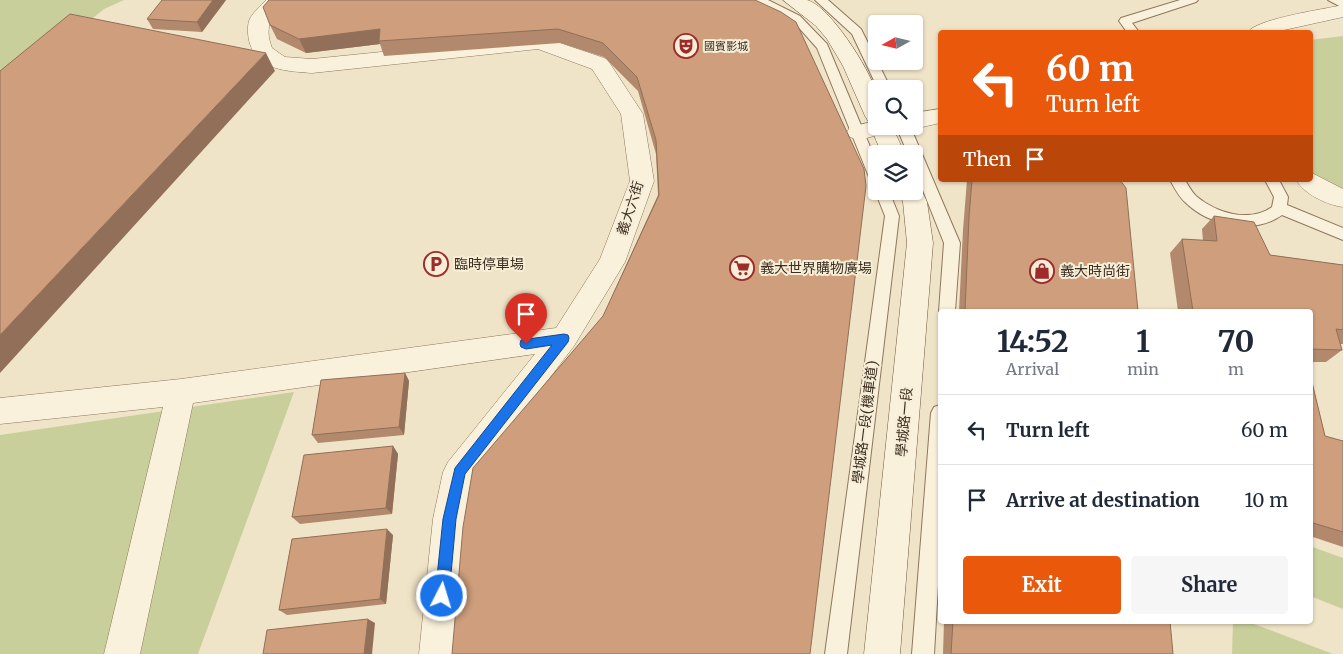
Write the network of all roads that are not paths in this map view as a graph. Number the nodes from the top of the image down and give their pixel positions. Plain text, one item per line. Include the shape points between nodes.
1 (276, 0) edge
2 (759, 0) edge
3 (793, 0) edge
4 (821, 0) edge
5 (1192, 0) edge
6 (1334, 0) edge
7 (1343, 5) edge
8 (1343, 11) edge
9 (1132, 30) edge
10 (1263, 30) edge
11 (881, 80) edge
12 (868, 91) edge
13 (938, 116) edge
14 (923, 119) edge
15 (868, 129) edge
16 (858, 132) junction
17 (892, 135) edge
18 (868, 157) edge
19 (1178, 182) edge
20 (1273, 182) edge
21 (1311, 182) edge
22 (1343, 198) edge
23 (886, 200) edge
24 (914, 200) edge
25 (1279, 208) junction
26 (1343, 234) edge
27 (947, 309) edge
28 (564, 338) junction
29 (181, 392) junction
30 (0, 412) edge
31 (938, 441) edge
32 (122, 654) edge
33 (437, 654) edge
34 (836, 654) edge
35 (882, 654) edge
36 (923, 654) edge

1 - 28 street, 義大六街 via 259,21 259,42 267,61 312,66 540,42 600,64 632,114 642,180 612,262
2 - 16 lane via 796,18 823,47
3 - 12 street via 807,7 839,39
4 - 11 lane via 857,32
5 - 9 lane via 1125,21
6 - 7 lane
8 - 10 street
13 - 14 street
15 - 16 street
16 - 18 lane
17 - 27 lane via 952,243
19 - 25 lane via 1193,202 1226,218 1260,221 1272,216
20 - 25 lane via 1281,198
21 - 22 street via 1336,198
23 - 34 lane, 學城路一段(機車道) via 892,216
24 - 35 street, 學城路一段 via 920,243
25 - 26 lane
28 - 29 street
28 - 33 street, 義大六街 via 460,472 449,519
29 - 30 street
29 - 32 street
31 - 36 lane

